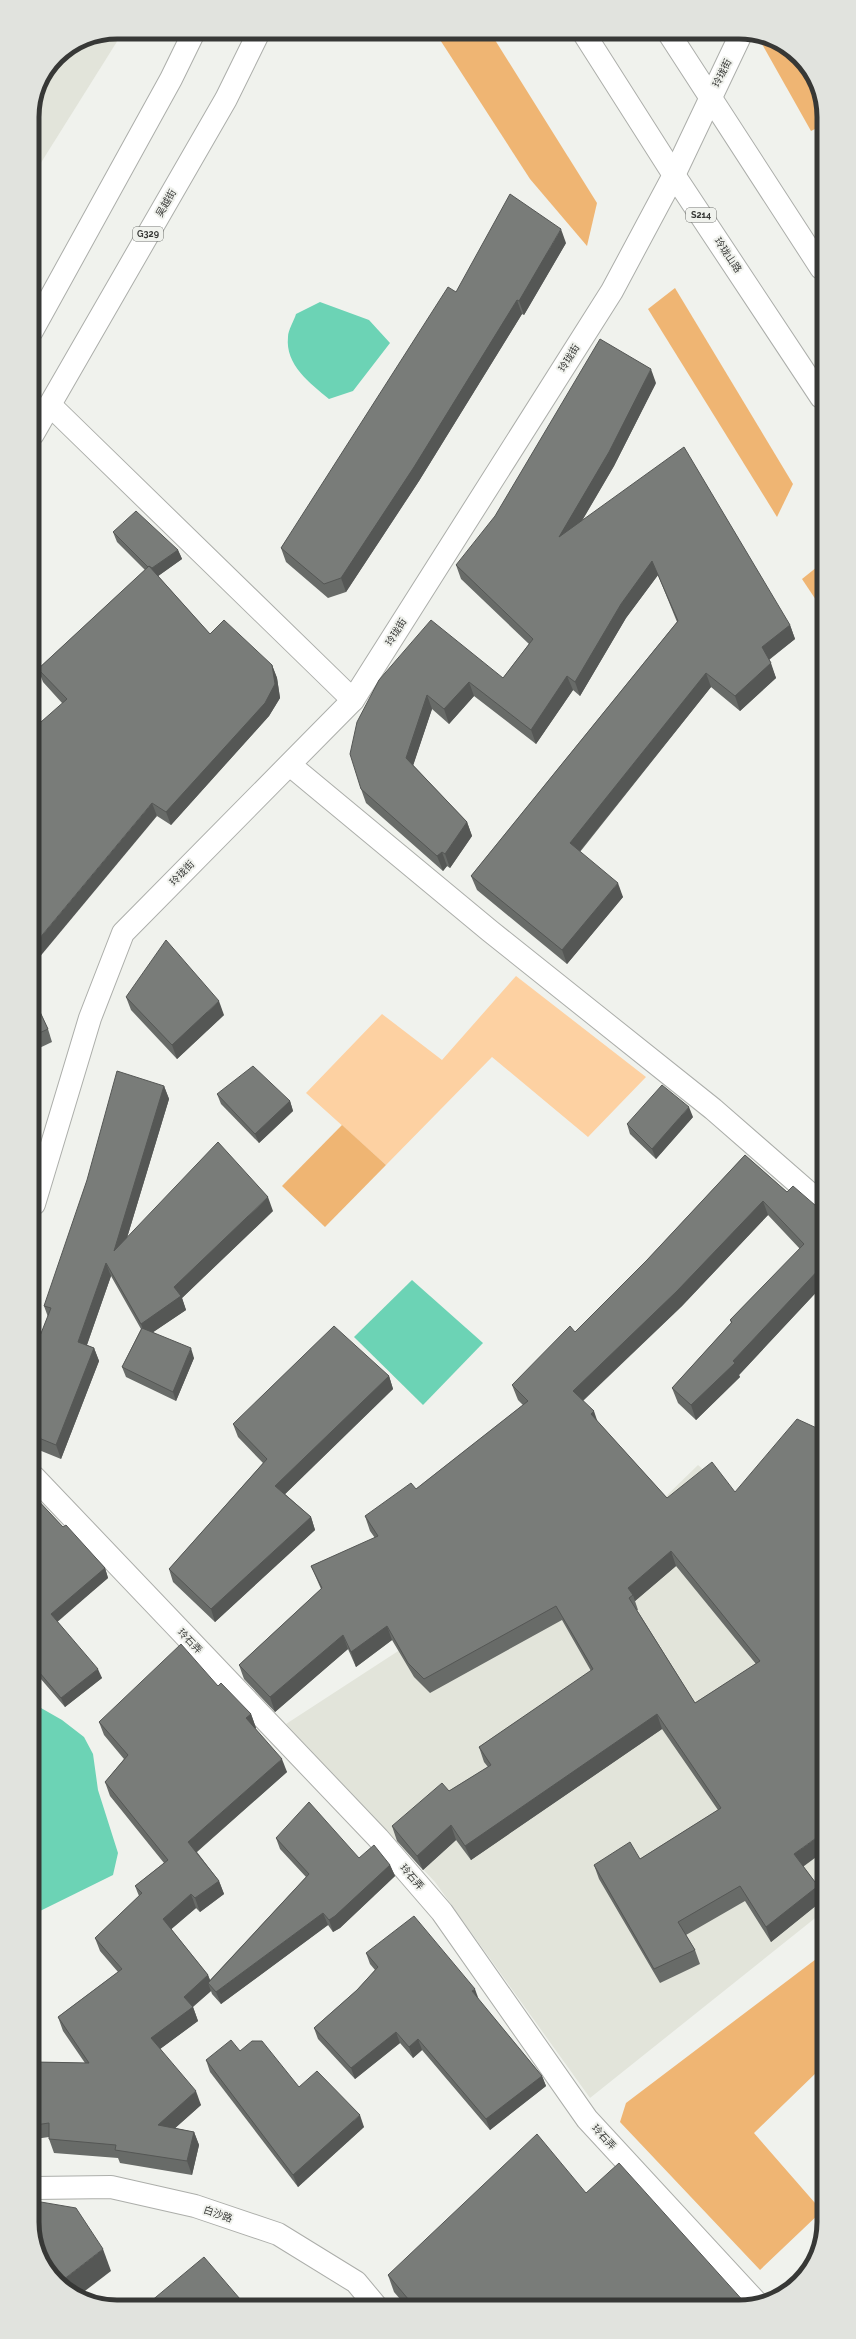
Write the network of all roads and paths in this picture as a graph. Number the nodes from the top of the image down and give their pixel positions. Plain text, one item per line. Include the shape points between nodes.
1 (191, 39) edge
2 (256, 39) edge
3 (587, 39) edge
4 (672, 39) edge
5 (739, 39) edge
6 (710, 98) junction
7 (674, 175) junction
8 (817, 262) edge
9 (39, 318) edge
10 (817, 390) edge
11 (50, 405) junction
12 (39, 424) edge
13 (353, 700) junction
14 (290, 765) junction
15 (39, 1187) edge
16 (817, 1200) edge
17 (39, 1482) edge
18 (39, 2188) edge
19 (753, 2298) edge
20 (371, 2300) edge

1 - 9 main road
2 - 11 main road, 吴越街 / G329 via 226,99
3 - 7 main road, 玲珑山路 / S214
4 - 6 main road
5 - 6 main road, 玲珑街
6 - 7 main road, 玲珑街
6 - 8 main road
7 - 10 main road, 玲珑山路 / S214
7 - 13 main road, 玲珑街 via 612,291
11 - 12 main road, 吴越街 / G329
11 - 13 main road
13 - 14 main road, 玲珑街
14 - 15 main road, 玲珑街 via 123,933 90,1018
14 - 16 main road via 490,931 713,1109
17 - 19 main road, 玲石弄 via 378,1838 442,1912 587,2119
18 - 20 main road, 白沙路 via 111,2187 195,2206 278,2234 356,2282

